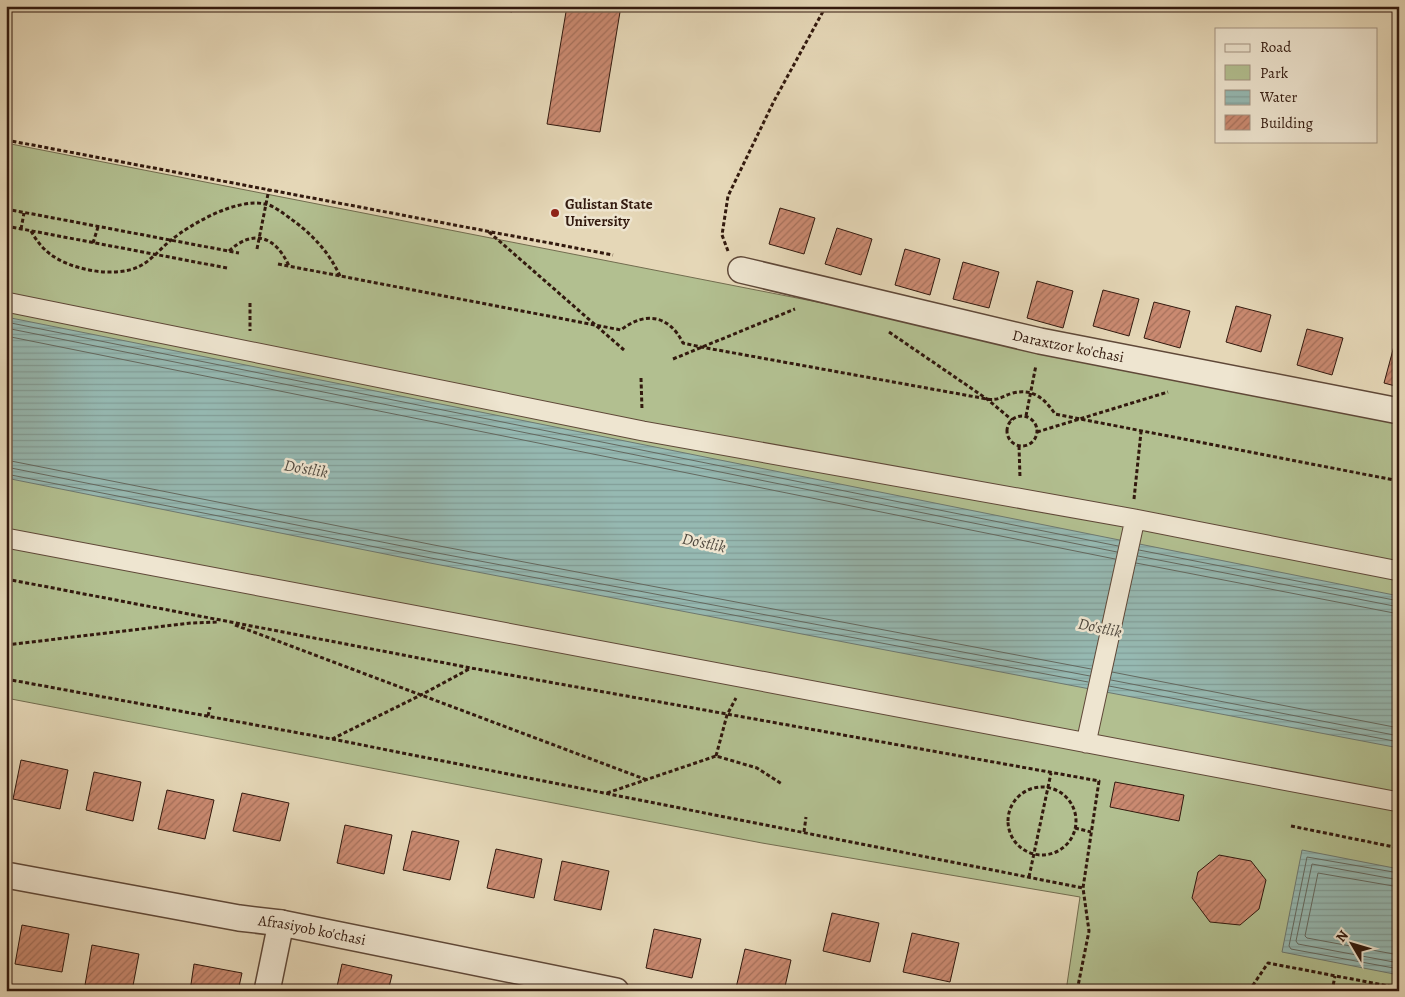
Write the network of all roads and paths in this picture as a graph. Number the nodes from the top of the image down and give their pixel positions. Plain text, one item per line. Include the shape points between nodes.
1 (826, 6) edge
2 (6, 140) edge
3 (269, 189) junction
4 (266, 204) junction
5 (6, 209) edge
6 (24, 212) junction
7 (6, 226) edge
8 (98, 227) junction
9 (21, 229) junction
10 (31, 231) junction
11 (488, 231) junction
12 (259, 238) junction
13 (170, 240) junction
14 (93, 243) junction
15 (257, 249) dead end
16 (228, 251) junction
17 (239, 253) dead end
18 (156, 254) junction
19 (613, 255) dead end
20 (278, 264) dead end
21 (290, 267) junction
22 (227, 268) dead end
23 (741, 270) joint
24 (340, 276) junction
25 (6, 302) edge
26 (800, 306) dead end
27 (594, 325) junction
28 (884, 329) dead end
29 (1040, 341) junction
30 (701, 347) junction
31 (624, 350) dead end
32 (673, 359) dead end
33 (641, 378) dead end
34 (1169, 392) dead end
35 (1031, 394) junction
36 (987, 399) junction
37 (1399, 411) edge
38 (1026, 416) junction
39 (1078, 419) junction
40 (1012, 420) junction
41 (643, 431) junction
42 (1037, 432) junction
43 (1141, 432) junction
44 (1019, 446) junction
45 (1399, 481) edge
46 (1020, 498) junction
47 (1135, 519) junction
48 (6, 538) edge
49 (1399, 571) edge
50 (6, 579) edge
51 (225, 624) junction
52 (6, 645) edge
53 (471, 668) junction
54 (740, 676) junction
55 (6, 679) edge
56 (421, 695) junction
57 (210, 707) dead end
58 (727, 715) junction
59 (208, 716) junction
60 (331, 739) junction
61 (1086, 743) junction
62 (716, 756) junction
63 (1051, 772) junction
64 (646, 780) junction
65 (782, 784) dead end
66 (1048, 788) junction
67 (606, 793) junction
68 (1399, 802) edge
69 (806, 817) dead end
70 (1292, 826) dead end
71 (1075, 828) junction
72 (804, 832) junction
73 (1091, 832) junction
74 (1399, 848) edge
75 (1034, 854) junction
76 (6, 876) edge
77 (1029, 877) junction
78 (1083, 888) junction
79 (280, 923) junction
80 (1336, 976) junction
81 (1399, 988) edge
82 (268, 991) edge
83 (616, 991) edge
84 (1077, 991) edge
85 (1249, 991) edge
86 (1332, 991) edge

1 - 23 path via 774,100 728,196 722,235 729,255
2 - 3 path
3 - 4 path
3 - 11 path
4 - 12 path
4 - 13 path via 248,203 224,210
4 - 24 path via 305,229 334,261
5 - 6 path
6 - 8 path
6 - 9 path
7 - 9 path
8 - 13 path
8 - 14 path
9 - 10 path
10 - 14 path
10 - 18 path via 50,254 68,264 94,270 120,271 138,267
11 - 19 path
11 - 27 path
12 - 15 path
12 - 16 path via 240,240
12 - 21 path via 270,241 282,251
13 - 16 path
13 - 18 path
14 - 18 path
16 - 17 path
18 - 22 path
20 - 21 path
21 - 24 path
23 - 29 street, Daraxtzor ko'chasi
24 - 27 path
25 - 41 street
26 - 30 path
27 - 30 path via 621,330 647,317 662,320 678,333 683,343
27 - 31 path
28 - 36 path
29 - 35 path
29 - 37 street, Daraxtzor ko'chasi
30 - 32 path
30 - 36 path
33 - 41 path
34 - 39 path
35 - 36 path via 1013,393 998,401
35 - 38 path
35 - 39 path via 1044,398 1055,414
36 - 40 path
38 - 40 path
38 - 42 path via 1034,422
39 - 42 path
39 - 43 path
40 - 44 path via 1007,433
41 - 46 street
42 - 44 path via 1029,444
43 - 45 path
43 - 47 path via 1134,489
44 - 46 path
46 - 47 street
47 - 49 street
47 - 61 street
48 - 54 street
50 - 51 path
51 - 52 path via 191,623
51 - 53 path
51 - 56 path
53 - 56 path
53 - 58 path
54 - 58 path via 737,698
54 - 61 street
55 - 59 path
56 - 60 path
56 - 64 path
57 - 59 path
58 - 62 path
58 - 63 path
59 - 60 path
60 - 67 path
61 - 68 street
62 - 64 path
62 - 65 path via 757,768
63 - 66 path
63 - 73 path via 1098,781
64 - 67 path
66 - 71 path via 1066,796 1073,805
66 - 75 path
66 - 75 path via 1033,788 1023,793 1009,812 1008,822 1016,842
67 - 72 path
69 - 72 path
70 - 74 path
71 - 73 path
71 - 75 path via 1064,846 1045,854
72 - 77 path
73 - 78 path
75 - 77 path
76 - 79 street, Afrasiyob ko'chasi
77 - 78 path
78 - 84 path via 1089,931
79 - 82 street
79 - 83 street, Afrasiyob ko'chasi
80 - 81 path
80 - 85 path via 1268,963
80 - 86 path

